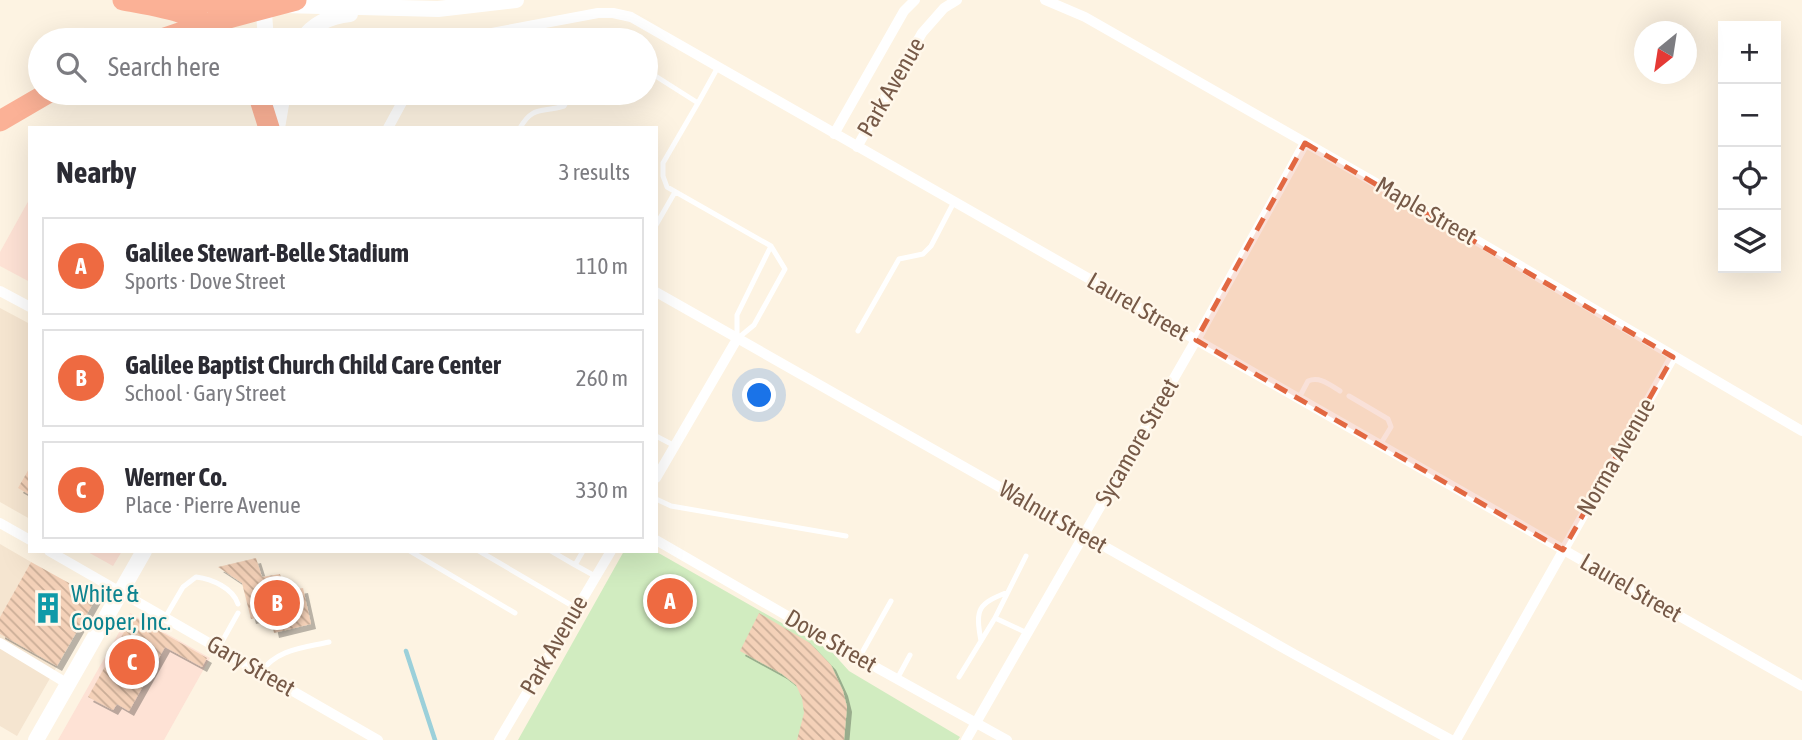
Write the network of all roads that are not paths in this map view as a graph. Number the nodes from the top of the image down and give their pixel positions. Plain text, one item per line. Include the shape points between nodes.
1 (123, 0) edge
2 (167, 0) edge
3 (296, 0) edge
4 (516, 0) edge
5 (915, 0) edge
6 (957, 0) edge
7 (1045, 0) edge
8 (263, 2) edge
9 (419, 9) junction
10 (194, 28) edge
11 (211, 28) edge
12 (265, 28) edge
13 (314, 28) edge
14 (524, 28) edge
15 (649, 28) edge
16 (658, 33) edge
17 (718, 67) junction
18 (658, 78) edge
19 (698, 103) junction
20 (28, 105) edge
21 (263, 105) edge
22 (271, 105) edge
23 (280, 105) edge
24 (400, 105) edge
25 (565, 105) edge
26 (0, 121) edge
27 (272, 126) edge
28 (273, 126) edge
29 (274, 126) edge
30 (389, 126) edge
31 (521, 126) edge
32 (834, 134) junction
33 (1305, 143) junction
34 (857, 147) junction
35 (675, 192) junction
36 (954, 202) junction
37 (658, 222) edge
38 (771, 246) junction
39 (0, 291) edge
40 (658, 293) edge
41 (28, 306) edge
42 (858, 331) dead end
43 (737, 339) junction
44 (1196, 340) junction
45 (1673, 357) junction
46 (1340, 391) dead end
47 (1349, 396) dead end
48 (1298, 398) junction
49 (1802, 431) edge
50 (658, 437) edge
51 (1380, 445) junction
52 (675, 446) junction
53 (658, 475) edge
54 (658, 500) edge
55 (0, 523) edge
56 (1083, 535) junction
57 (846, 536) dead end
58 (28, 539) edge
59 (658, 541) edge
60 (1563, 550) junction
61 (54, 553) edge
62 (143, 553) edge
63 (413, 553) edge
64 (482, 553) edge
65 (554, 553) edge
66 (582, 553) edge
67 (610, 553) edge
68 (1026, 556) dead end
69 (575, 565) junction
70 (596, 576) junction
71 (120, 591) junction
72 (1008, 592) junction
73 (891, 601) dead end
74 (238, 604) dead end
75 (576, 608) junction
76 (514, 612) dead end
77 (238, 613) dead end
78 (166, 616) junction
79 (995, 618) junction
80 (1027, 633) junction
81 (981, 641) junction
82 (329, 642) dead end
83 (0, 643) edge
84 (219, 647) junction
85 (910, 655) dead end
86 (859, 658) junction
87 (261, 672) junction
88 (959, 677) dead end
89 (897, 679) junction
90 (68, 684) junction
91 (1802, 685) edge
92 (976, 723) junction
93 (36, 740) edge
94 (378, 740) edge
95 (499, 740) edge
96 (966, 740) edge
97 (1007, 740) edge
98 (1453, 740) edge

1 - 11 highway via 185,13
2 - 8 highway
3 - 10 highway
4 - 9 main road
5 - 32 street, Park Avenue via 904,11
6 - 34 street, Park Avenue via 937,14 922,33
7 - 33 street, Maple Street via 1085,17
8 - 9 main road
8 - 12 main road
9 - 13 main road via 331,18
14 - 15 street, Laurel Street via 612,13
16 - 17 street, Laurel Street
17 - 19 lane
17 - 32 street, Laurel Street
18 - 19 lane
19 - 35 lane via 663,163 667,187
20 - 26 highway
21 - 27 highway
22 - 28 main road
23 - 29 main road
24 - 30 street
25 - 31 lane via 536,110
32 - 34 street, Laurel Street
33 - 44 street, Sycamore Street
33 - 45 street, Maple Street
34 - 36 street, Laurel Street
35 - 37 lane
35 - 38 lane
36 - 42 lane via 931,246 923,254 899,260
36 - 44 street, Laurel Street
38 - 43 lane via 737,315
38 - 43 lane via 785,269 754,325
39 - 41 street
40 - 43 street, Walnut Street
43 - 52 street
43 - 56 street, Walnut Street
44 - 48 street, Laurel Street
44 - 56 street, Sycamore Street
45 - 49 street, Maple Street
45 - 60 street, Norma Avenue
46 - 48 lane via 1313,379
47 - 51 lane via 1388,419 1391,427
48 - 51 street, Laurel Street
50 - 52 lane
51 - 60 street, Laurel Street
52 - 53 street
54 - 57 lane via 671,506
55 - 58 street
56 - 80 street, Sycamore Street
56 - 98 street, Walnut Street
59 - 86 street, Dove Street
60 - 91 street, Laurel Street
60 - 98 street, Norma Avenue
61 - 71 street, Gary Street
62 - 71 main road
63 - 76 lane
64 - 75 lane
65 - 69 lane
66 - 69 lane
67 - 70 street, Park Avenue
68 - 72 lane
69 - 70 lane
70 - 75 street, Park Avenue
71 - 78 street, Gary Street
71 - 90 main road
72 - 79 lane
72 - 81 lane via 979,609
73 - 86 lane
74 - 78 lane via 231,592 196,577 183,587
75 - 95 street, Park Avenue
77 - 84 lane
78 - 84 street, Gary Street
79 - 80 lane
79 - 81 lane
80 - 92 street, Sycamore Street
81 - 88 lane
82 - 87 lane via 281,653
83 - 90 street
84 - 87 street, Gary Street
85 - 89 lane
86 - 89 street, Dove Street
87 - 94 street, Gary Street
89 - 92 street, Dove Street
90 - 93 main road
92 - 96 street, Sycamore Street
92 - 97 street, Dove Street

